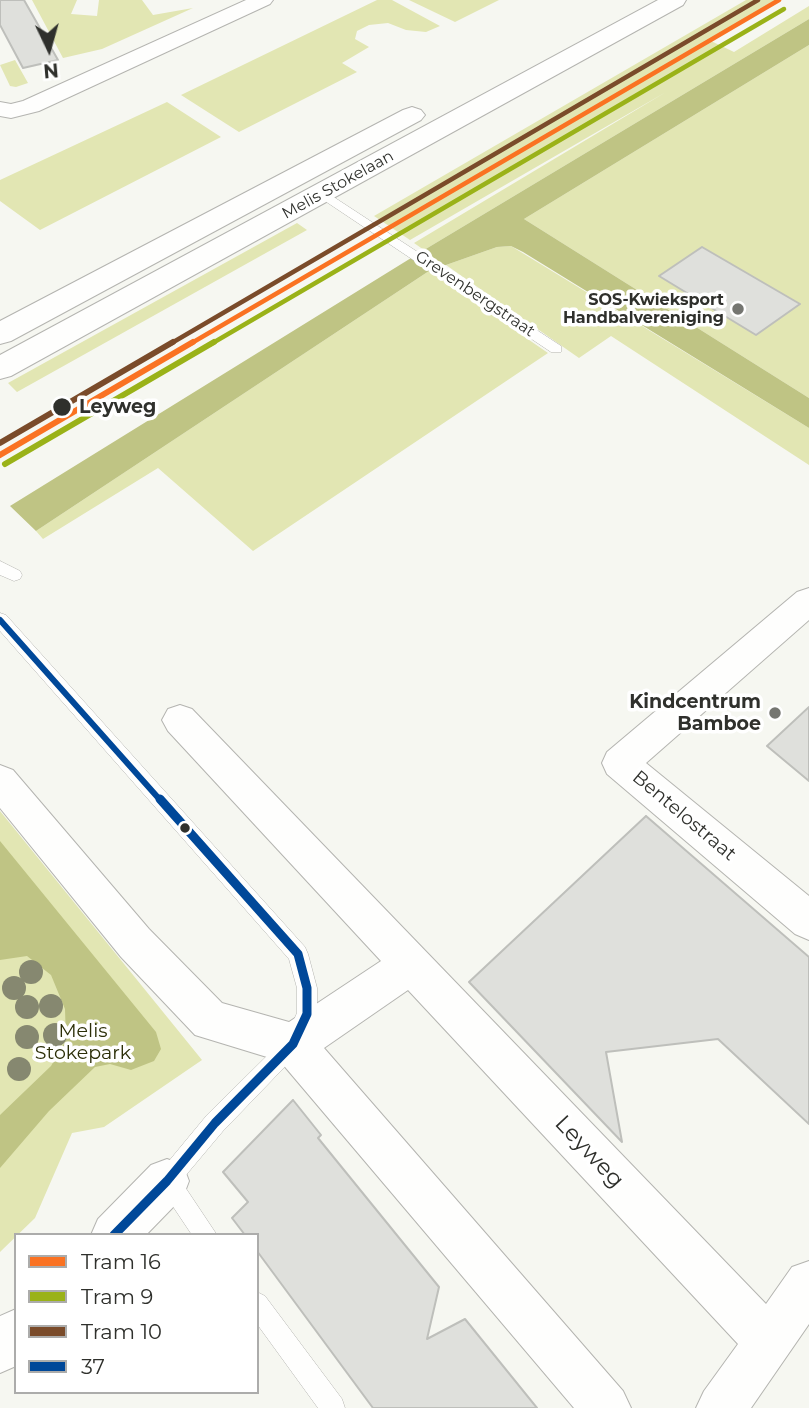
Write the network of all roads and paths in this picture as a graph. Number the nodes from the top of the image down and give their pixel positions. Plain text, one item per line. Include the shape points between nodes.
1 (263, 0) edge
2 (627, 0) edge
3 (675, 0) edge
4 (4, 114) edge
5 (323, 194) junction
6 (0, 334) edge
7 (556, 349) dead end
8 (0, 368) edge
9 (809, 601) edge
10 (0, 620) edge
11 (180, 720) dead end
12 (0, 781) edge
13 (809, 921) edge
14 (411, 964) junction
15 (293, 1044) junction
16 (167, 1181) junction
17 (116, 1233) edge
18 (205, 1233) edge
19 (809, 1284) edge
20 (259, 1307) edge
21 (14, 1335) edge
22 (767, 1340) junction
23 (0, 1349) edge
24 (333, 1408) edge
25 (606, 1408) edge
26 (721, 1408) edge

1 - 4 street via 31,106
2 - 6 street, Melis Stokelaan
3 - 5 street, Melis Stokelaan
5 - 7 lane, Grevenbergstraat
5 - 8 street, Melis Stokelaan
9 - 13 street, Bentelostraat via 621,763
10 - 15 lane via 298,954 307,988 307,1014
11 - 14 street, Leyweg
12 - 15 street via 135,943 210,1020
14 - 15 street
14 - 22 street, Leyweg
15 - 16 lane via 215,1123
15 - 25 street
16 - 17 street
16 - 18 lane
19 - 22 street
20 - 24 lane
21 - 23 street
22 - 26 street

